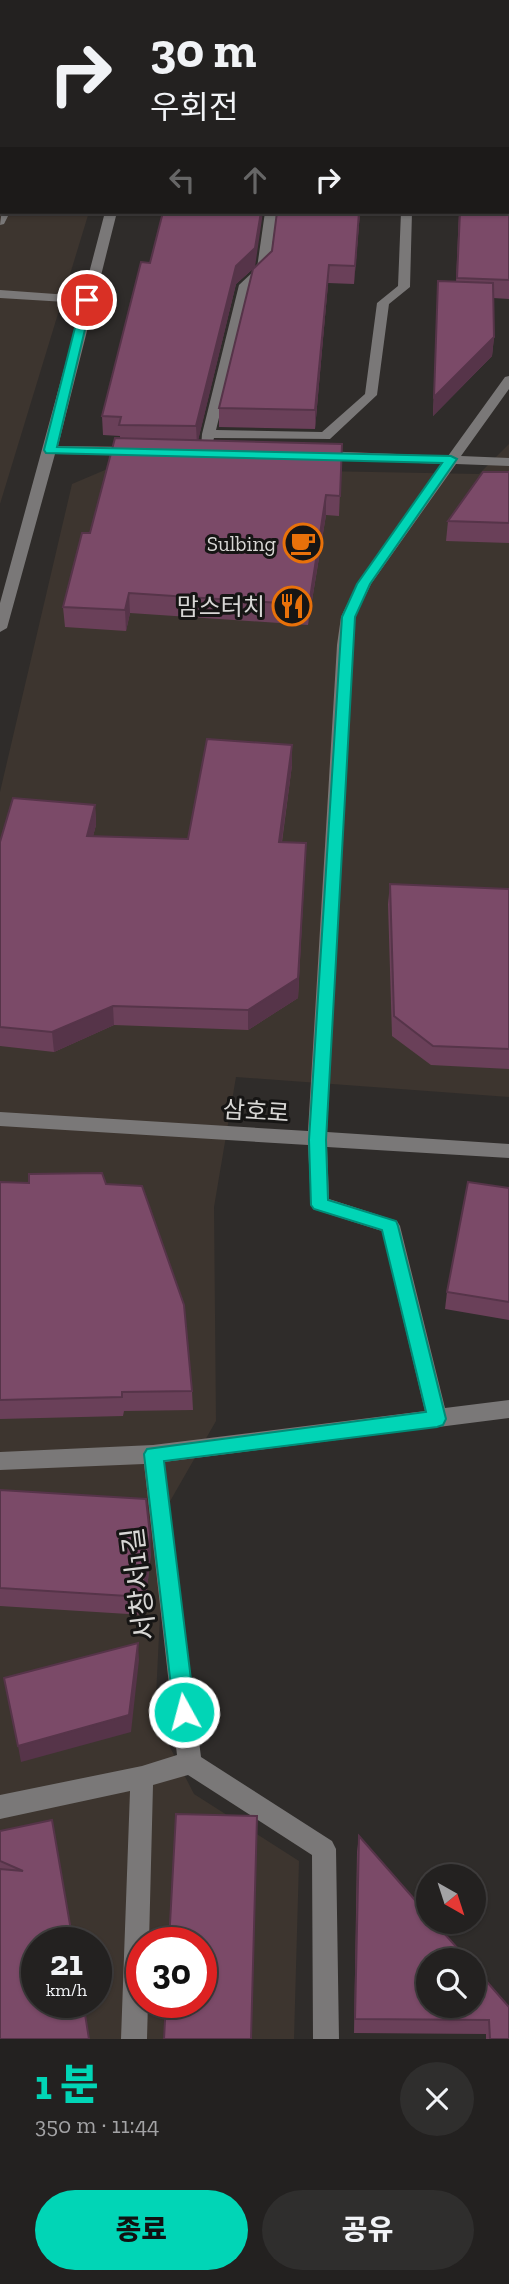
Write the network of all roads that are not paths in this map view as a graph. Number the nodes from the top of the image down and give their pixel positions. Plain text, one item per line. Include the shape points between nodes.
1 (110, 214) edge
2 (271, 214) edge
3 (406, 214) edge
4 (0, 294) edge
5 (87, 300) junction
6 (509, 380) edge
7 (208, 434) junction
8 (50, 450) junction
9 (153, 451) edge
10 (205, 452) edge
11 (300, 455) edge
12 (451, 459) junction
13 (509, 461) edge
14 (0, 628) edge
15 (0, 1119) edge
16 (317, 1140) junction
17 (509, 1151) edge
18 (509, 1409) edge
19 (437, 1419) junction
20 (153, 1454) junction
21 (0, 1461) edge
22 (190, 1763) junction
23 (142, 1777) junction
24 (0, 1807) edge
25 (134, 2039) edge
26 (326, 2039) edge

1 - 5 street
2 - 7 street via 263,269 245,285
3 - 7 street via 404,287 383,303 371,395 325,436
4 - 5 street
5 - 8 street
6 - 12 street
7 - 10 street
8 - 9 street
8 - 14 street
11 - 12 street
12 - 13 street
12 - 16 street via 363,584 348,617
15 - 16 street, 삼호로
16 - 17 street, 삼호로
16 - 19 street via 320,1205 390,1226
18 - 19 street
19 - 20 street
20 - 21 street
20 - 22 street, 서창서1길
22 - 23 street
22 - 26 street via 324,1849
23 - 24 street
23 - 25 street

